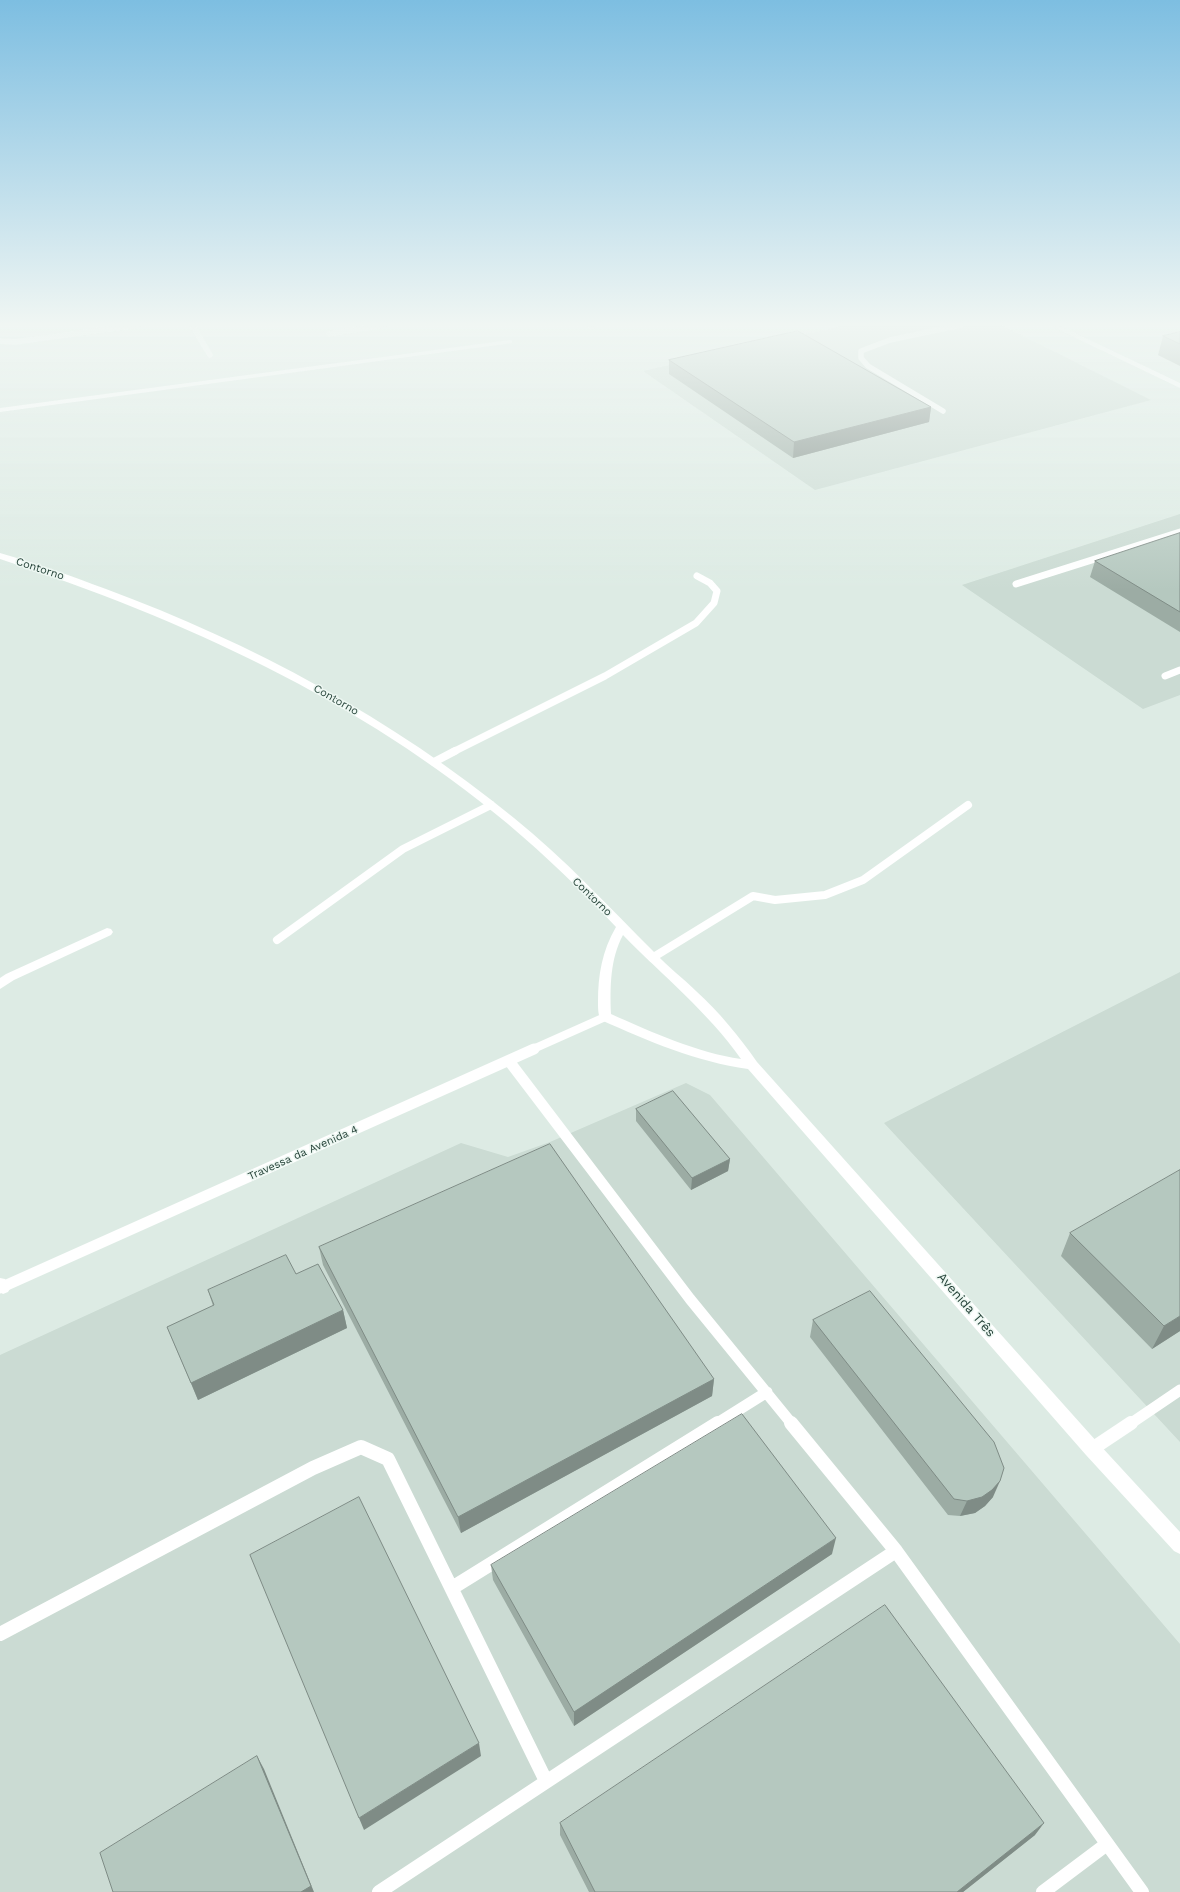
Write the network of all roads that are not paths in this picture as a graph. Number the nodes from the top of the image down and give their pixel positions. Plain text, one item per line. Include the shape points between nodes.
1 (1180, 532) edge
2 (0, 556) edge
3 (697, 576) dead end
4 (1016, 584) dead end
5 (1180, 670) edge
6 (1164, 676) dead end
7 (434, 762) junction
8 (491, 805) junction
9 (968, 805) dead end
10 (622, 926) junction
11 (107, 932) dead end
12 (277, 940) dead end
13 (652, 958) junction
14 (0, 985) edge
15 (605, 1017) junction
16 (509, 1061) junction
17 (752, 1065) junction
18 (1, 1286) edge
19 (1180, 1390) edge
20 (767, 1392) junction
21 (1092, 1449) junction
22 (1180, 1545) edge
23 (896, 1551) junction
24 (452, 1588) junction
25 (0, 1634) edge
26 (546, 1782) junction
27 (1107, 1844) junction
28 (379, 1892) edge
29 (1043, 1892) edge
30 (1142, 1892) edge

1 - 4 lane
2 - 7 street, Contorno via 120,596 215,637 346,705
3 - 7 lane via 710,583 717,592 714,603 696,623 605,676
5 - 6 lane
7 - 8 street, Contorno
8 - 10 street, Contorno via 561,866
8 - 12 lane via 403,849
9 - 13 lane via 864,880 825,895 775,900 753,896
10 - 13 street, Contorno
10 - 15 street via 613,940 607,960 604,980
11 - 14 street via 10,977
13 - 17 street, Avenida Três via 700,1002 728,1032
15 - 16 lane, Travessa da Avenida 4
15 - 17 street via 644,1034 723,1061
16 - 18 lane, Travessa da Avenida 4
16 - 20 lane via 690,1299
17 - 21 street, Avenida Três
19 - 21 lane
20 - 23 lane
20 - 24 lane
21 - 22 street, Avenida Três
23 - 26 lane
23 - 27 lane
24 - 25 lane via 388,1459 361,1447 313,1468
24 - 26 lane
26 - 28 lane
27 - 29 lane
27 - 30 lane

